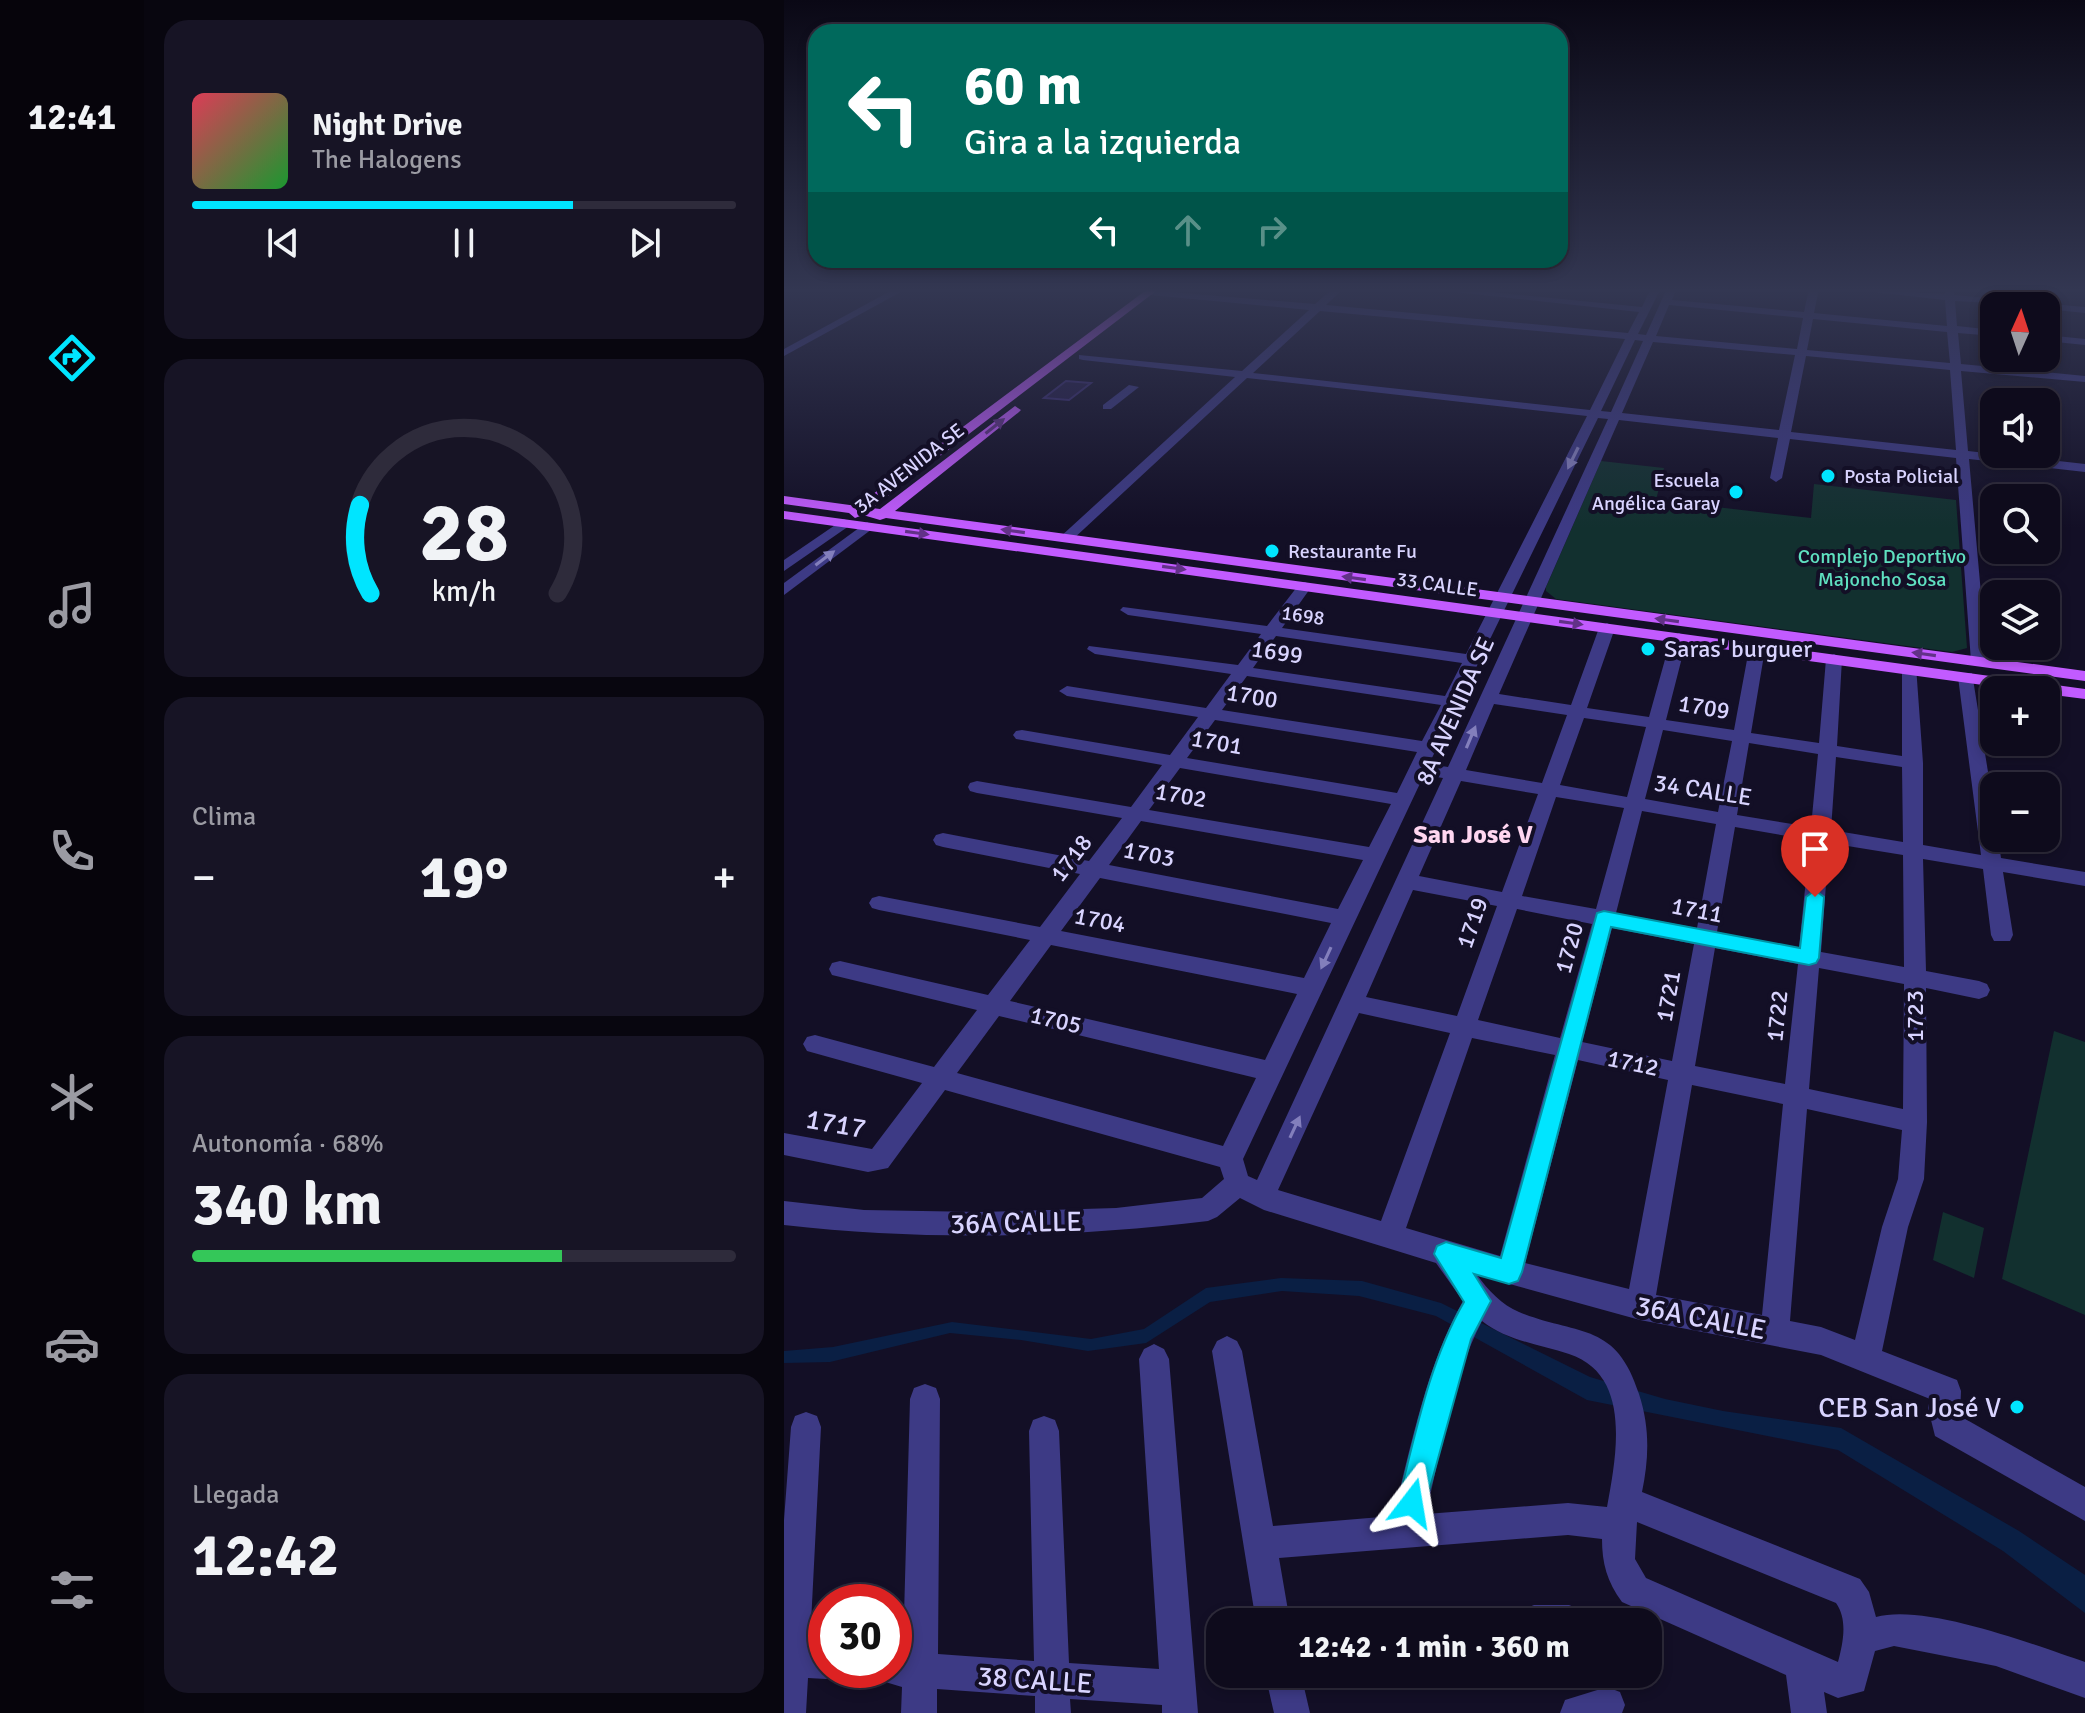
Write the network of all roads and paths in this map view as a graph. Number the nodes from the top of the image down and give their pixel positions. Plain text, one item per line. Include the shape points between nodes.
1 (1955, 367) edge
2 (1054, 368) edge
3 (1069, 368) edge
4 (1174, 368) edge
5 (1250, 368) edge
6 (1617, 368) edge
7 (1636, 368) edge
8 (1796, 368) edge
9 (1965, 368) edge
10 (1241, 376) junction
11 (2085, 379) edge
12 (1133, 387) dead end
13 (1107, 407) dead end
14 (1595, 413) junction
15 (1615, 415) junction
16 (1784, 434) junction
17 (1961, 454) junction
18 (2085, 468) edge
19 (1776, 478) dead end
20 (784, 500) edge
21 (860, 510) junction
22 (884, 512) junction
23 (784, 515) edge
24 (844, 523) junction
25 (867, 526) junction
26 (1066, 538) junction
27 (784, 567) edge
28 (1305, 586) junction
29 (784, 590) edge
30 (1501, 606) junction
31 (1128, 610) dead end
32 (1529, 610) junction
33 (1607, 628) junction
34 (1272, 631) junction
35 (1679, 638) junction
36 (1095, 649) dead end
37 (1757, 649) junction
38 (1834, 659) junction
39 (1472, 660) junction
40 (1979, 661) junction
41 (1910, 670) junction
42 (1242, 671) junction
43 (2085, 676) edge
44 (1966, 677) junction
45 (1067, 691) dead end
46 (2085, 694) edge
47 (1488, 698) junction
48 (1452, 702) junction
49 (1576, 711) junction
50 (1210, 714) junction
51 (1656, 724) junction
52 (1022, 735) dead end
53 (1741, 737) junction
54 (1429, 748) junction
55 (1828, 750) junction
56 (1176, 760) junction
57 (1914, 763) junction
58 (1419, 768) junction
59 (1455, 775) junction
60 (977, 787) dead end
61 (1548, 791) junction
62 (1403, 800) junction
63 (1635, 805) junction
64 (1136, 814) junction
65 (1726, 820) junction
66 (1821, 836) junction
67 (943, 840) dead end
68 (1914, 851) junction
69 (1376, 855) junction
70 (1992, 864) junction
71 (1094, 870) junction
72 (2085, 879) edge
73 (1406, 881) junction
74 (1507, 900) junction
75 (879, 903) dead end
76 (1344, 918) junction
77 (1604, 918) junction
78 (2002, 935) dead end
79 (1045, 936) junction
80 (1705, 938) junction
81 (1809, 958) junction
82 (840, 969) dead end
83 (1915, 978) junction
84 (1311, 988) junction
85 (1979, 990) dead end
86 (1352, 1003) junction
87 (994, 1005) junction
88 (1464, 1027) junction
89 (815, 1044) dead end
90 (1569, 1049) junction
91 (1272, 1072) junction
92 (1681, 1073) junction
93 (939, 1079) junction
94 (1794, 1097) junction
95 (1915, 1122) junction
96 (784, 1144) edge
97 (879, 1160) joint
98 (1234, 1171) junction
99 (1264, 1198) junction
100 (784, 1213) edge
101 (1389, 1237) junction
102 (1446, 1254) junction
103 (1509, 1272) junction
104 (1640, 1306) junction
105 (1470, 1315) junction
106 (1775, 1331) junction
107 (1227, 1351) dead end
108 (1866, 1357) junction
109 (1154, 1359) dead end
110 (925, 1399) dead end
111 (806, 1427) dead end
112 (1044, 1431) dead end
113 (2085, 1505) edge
114 (1622, 1512) junction
115 (1406, 1531) junction
116 (1258, 1543) junction
117 (912, 1585) edge
118 (1270, 1608) edge
119 (1861, 1638) junction
120 (787, 1658) edge
121 (808, 1660) edge
122 (1802, 1666) junction
123 (912, 1672) edge
124 (2085, 1680) edge
125 (911, 1688) edge
126 (1286, 1688) edge
127 (1053, 1697) edge
128 (1178, 1701) edge
129 (788, 1713) edge
130 (919, 1713) edge
131 (1292, 1713) edge
132 (1809, 1713) edge

1 - 17 street
2 - 21 main road, 3A AVENIDA SE
22 -> 3 main road, 3A AVENIDA SE
4 - 10 street
5 - 10 street
6 - 14 street, 8A AVENIDA SE
7 - 15 street, 8A AVENIDA SE
8 - 16 street
9 - 11 street
10 - 14 street
10 - 26 street
12 - 13 street
14 - 15 street
14 -> 30 street, 8A AVENIDA SE
15 - 16 street
15 - 32 street, 8A AVENIDA SE
16 - 17 street
16 - 19 street
17 - 18 street
17 - 40 street
20 - 21 main road, 33 CALLE
21 - 22 main road, 33 CALLE
21 - 24 main road, 3A AVENIDA SE
22 - 25 main road, 3A AVENIDA SE
26 -> 22 main road, 33 CALLE
23 - 24 main road, 33 CALLE
24 - 25 main road, 33 CALLE
24 - 27 street, 3A AVENIDA SE
25 -> 28 main road, 33 CALLE
29 -> 25 street, 3A AVENIDA SE
30 -> 26 main road, 33 CALLE
28 - 30 main road, 33 CALLE
28 - 34 street, 1718
30 - 32 main road, 33 CALLE
30 - 39 street, 8A AVENIDA SE
31 - 34 street, 1698
32 -> 33 main road, 33 CALLE
40 -> 32 main road, 33 CALLE
32 - 47 street, 8A AVENIDA SE
33 - 35 main road, 33 CALLE
33 - 49 street, 1719
34 - 39 street, 1698
34 - 42 street, 1718
35 - 37 main road, 33 CALLE
35 - 51 street, 1720
36 - 42 street, 1699
37 - 38 main road, 33 CALLE
37 - 53 street, 1721
38 - 41 main road, 33 CALLE
38 - 55 street, 1722
39 - 48 street, 8A AVENIDA SE
40 - 43 main road, 33 CALLE
41 - 44 main road, 33 CALLE
41 - 57 street, 1723
42 - 48 street, 1699
42 - 50 street, 1718
44 - 46 main road, 33 CALLE
44 - 70 street
45 - 50 street, 1700
47 - 49 street, 1709
59 -> 47 street, 8A AVENIDA SE
48 - 54 street, 8A AVENIDA SE
49 - 51 street, 1709
49 - 61 street, 1719
50 - 54 street, 1700
50 - 56 street, 1718
51 - 53 street, 1709
51 - 63 street, 1720
52 - 56 street, 1701
53 - 55 street, 1709
53 - 65 street, 1721
54 - 58 street, 8A AVENIDA SE
55 - 57 street, 1709
55 - 66 street, 1722
56 - 62 street, 1701
56 - 64 street, 1718
57 - 68 street, 1723
58 - 59 street, 34 CALLE
58 - 62 street, 8A AVENIDA SE
59 - 61 street, 34 CALLE
59 - 73 street, 8A AVENIDA SE
60 - 64 street, 1702
61 - 63 street, 34 CALLE
61 - 74 street, 1719
62 - 69 street, 8A AVENIDA SE
63 - 65 street, 34 CALLE
63 - 77 street, 1720
64 - 69 street, 1702
64 - 71 street, 1718
65 - 66 street, 34 CALLE
65 - 80 street, 1721
66 - 68 street, 34 CALLE
66 - 81 street, 1722
67 - 71 street, 1703
68 - 70 street, 34 CALLE
68 - 83 street, 1723
69 - 76 street, 8A AVENIDA SE
70 - 72 street, 34 CALLE
70 - 78 street
71 - 76 street, 1703
71 - 79 street, 1718
73 - 74 street, 1711
73 - 86 street, 8A AVENIDA SE
74 - 77 street, 1711
74 - 88 street, 1719
75 - 79 street, 1704
76 -> 84 street, 8A AVENIDA SE
77 - 80 street, 1711
77 - 90 street, 1720
79 - 84 street, 1704
79 - 87 street, 1718
80 - 81 street, 1711
80 - 92 street, 1721
81 - 83 street, 1711
81 - 94 street, 1722
82 - 87 street, 1705
83 - 85 street, 1711
83 - 95 street, 1723
84 - 91 street, 8A AVENIDA SE
86 - 88 street, 1712
99 -> 86 street, 8A AVENIDA SE
87 - 91 street, 1705
87 - 93 street, 1718
88 - 90 street, 1712
88 - 101 street, 1719
89 - 93 street, 36A CALLE
90 - 92 street, 1712
90 - 103 street, 1720
91 - 98 street, 8A AVENIDA SE
92 - 94 street, 1712
92 - 104 street, 1721
93 - 97 street, 1718
93 - 98 street, 36A CALLE
94 - 95 street, 1712
94 - 106 street, 1722
95 - 108 street, 1723 via 1911,1179
96 - 97 street, 1717
98 - 99 street, 36A CALLE
98 - 100 street, 36A CALLE via 1208,1209 1116,1220 879,1222
99 - 101 street, 36A CALLE
101 - 102 street, 36A CALLE
102 - 103 street, 36A CALLE
102 - 105 street
103 - 104 street, 36A CALLE
104 - 106 street, 36A CALLE
105 - 114 street via 1508,1321 1603,1355 1616,1373 1634,1444
105 - 115 street via 1433,1419
106 - 108 street, 36A CALLE
107 - 116 street
108 - 113 street, 36A CALLE via 1946,1391 1946,1425
109 - 128 street
110 - 117 street
111 - 120 street
112 - 127 street
114 - 115 street
114 - 119 street via 1848,1591 1857,1604
114 - 122 street via 1624,1582
115 - 116 street
116 - 118 street
119 - 122 street via 1852,1679 1838,1680
119 - 124 street via 1894,1629 1996,1649
120 - 121 street
120 - 129 street
122 - 132 street
123 - 127 street, 38 CALLE
125 - 130 street
126 - 131 street
127 - 128 street, 38 CALLE

